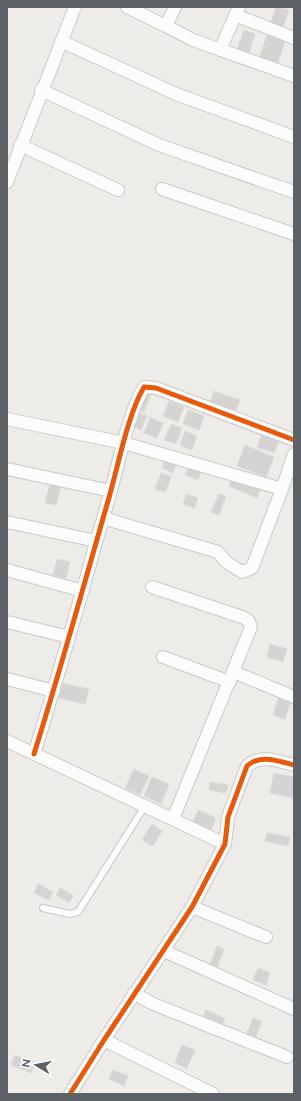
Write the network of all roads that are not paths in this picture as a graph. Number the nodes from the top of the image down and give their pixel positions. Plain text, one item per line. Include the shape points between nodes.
1 (75, 7) edge
2 (126, 7) edge
3 (175, 7) edge
4 (237, 11) edge
5 (166, 26) junction
6 (294, 38) edge
7 (61, 41) junction
8 (220, 50) junction
9 (294, 76) edge
10 (41, 90) junction
11 (294, 137) edge
12 (20, 145) junction
13 (7, 182) edge
14 (162, 189) dead end
15 (118, 190) dead end
16 (294, 192) edge
17 (294, 234) edge
18 (7, 419) edge
19 (294, 440) edge
20 (124, 443) junction
21 (294, 454) edge
22 (7, 469) edge
23 (282, 489) junction
24 (111, 491) junction
25 (103, 518) junction
26 (7, 522) edge
27 (96, 541) junction
28 (7, 570) edge
29 (152, 587) dead end
30 (83, 591) junction
31 (7, 622) edge
32 (70, 637) junction
33 (162, 657) dead end
34 (232, 677) junction
35 (7, 678) edge
36 (54, 692) junction
37 (294, 697) edge
38 (7, 741) edge
39 (34, 754) junction
40 (294, 765) edge
41 (145, 806) junction
42 (173, 820) junction
43 (225, 844) junction
44 (192, 907) junction
45 (43, 908) dead end
46 (266, 936) dead end
47 (164, 951) junction
48 (134, 993) junction
49 (294, 1009) edge
50 (104, 1040) junction
51 (287, 1057) dead end
52 (70, 1094) edge
53 (212, 1094) edge

1 - 7 street
2 - 5 street
3 - 5 street
4 - 6 street
4 - 8 street
5 - 8 street
7 - 10 street
7 - 11 street via 176,94
8 - 9 street
10 - 12 street
10 - 16 street via 159,145
12 - 13 street
12 - 15 street
14 - 17 street
18 - 20 street
19 - 20 street via 148,386 144,387 139,396
20 - 23 street
20 - 24 street
21 - 23 street
22 - 24 street
23 - 25 street via 252,568 242,572 226,562 218,552
24 - 25 street
25 - 27 street
26 - 27 street
27 - 30 street
28 - 30 street
29 - 34 street via 248,620 250,626
30 - 32 street
31 - 32 street
32 - 36 street
33 - 34 street
34 - 37 street
34 - 42 street
35 - 36 street
36 - 39 street
38 - 39 street
39 - 41 street
40 - 43 street via 258,760 247,766 228,817
41 - 42 street
41 - 45 lane via 78,912 70,914
42 - 43 street
43 - 44 street
44 - 46 street
44 - 47 street
47 - 48 street
47 - 49 street
48 - 50 street
48 - 51 street via 150,1003
50 - 52 street
50 - 53 street

